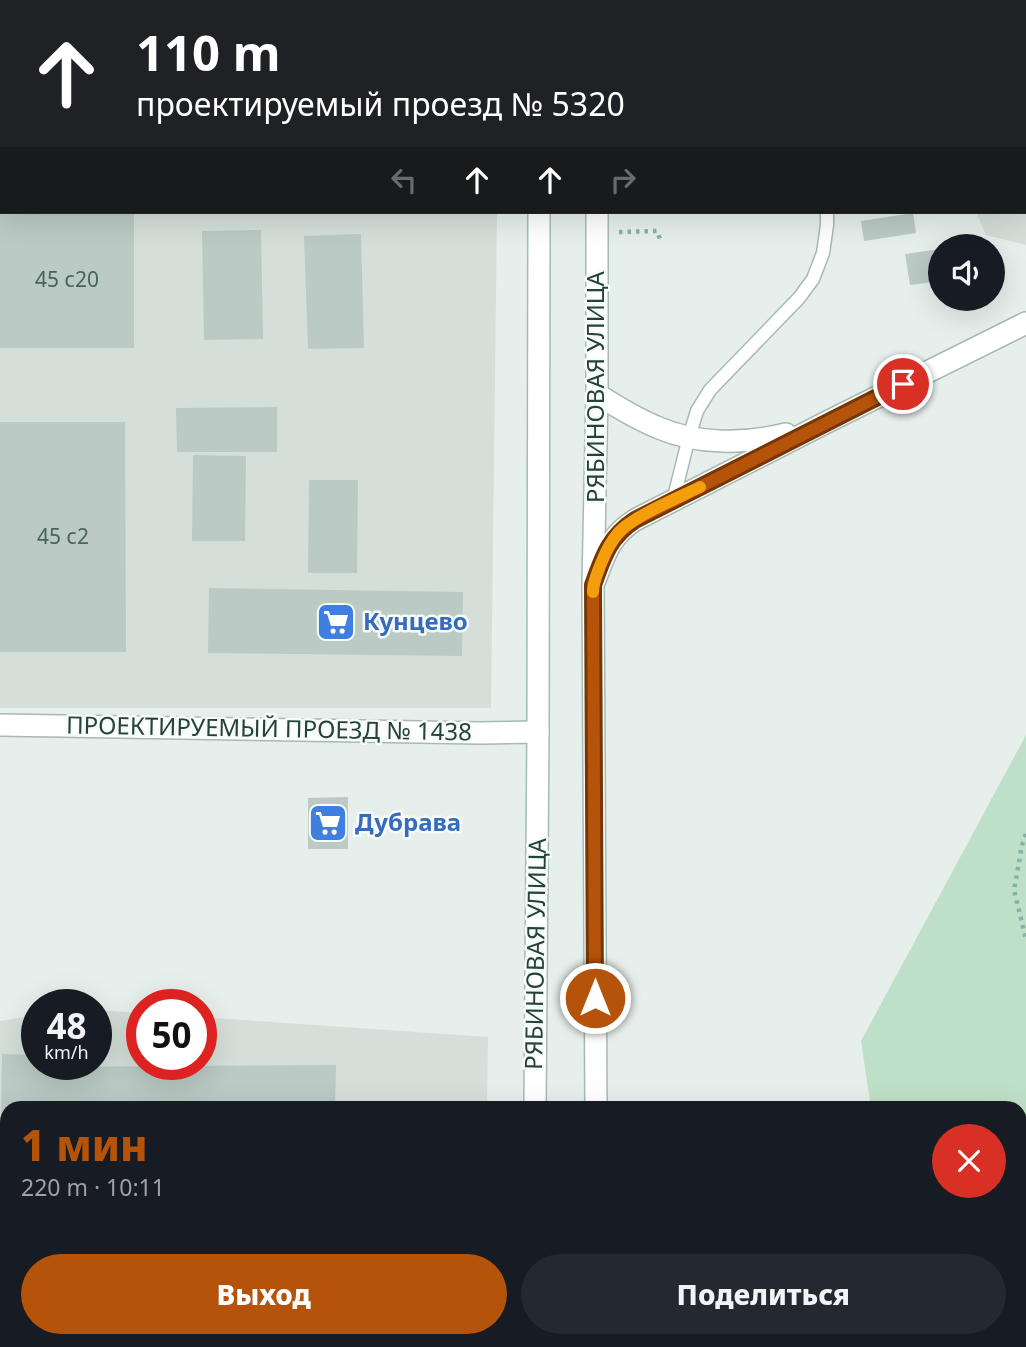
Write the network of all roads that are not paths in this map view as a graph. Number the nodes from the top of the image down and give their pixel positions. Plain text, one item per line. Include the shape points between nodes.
1 (539, 214) edge
2 (597, 214) edge
3 (827, 214) edge
4 (1026, 323) edge
5 (597, 394) junction
6 (828, 421) junction
7 (689, 438) junction
8 (673, 501) junction
9 (593, 585) junction
10 (0, 725) edge
11 (538, 732) junction
12 (535, 1101) edge
13 (596, 1101) edge

1 - 11 main road, РЯБИНОВАЯ УЛИЦА
2 - 5 main road, РЯБИНОВАЯ УЛИЦА
3 - 7 lane via 823,253 813,279 710,390
4 - 6 main road
5 - 7 main road via 660,429
5 - 9 main road, РЯБИНОВАЯ УЛИЦА
6 - 7 main road via 765,439
6 - 8 main road
7 - 8 lane
8 - 9 main road via 619,532 604,554
9 - 13 main road, РЯБИНОВАЯ УЛИЦА
10 - 11 main road, ПРОЕКТИРУЕМЫЙ ПРОЕЗД № 1438
11 - 12 main road, РЯБИНОВАЯ УЛИЦА

